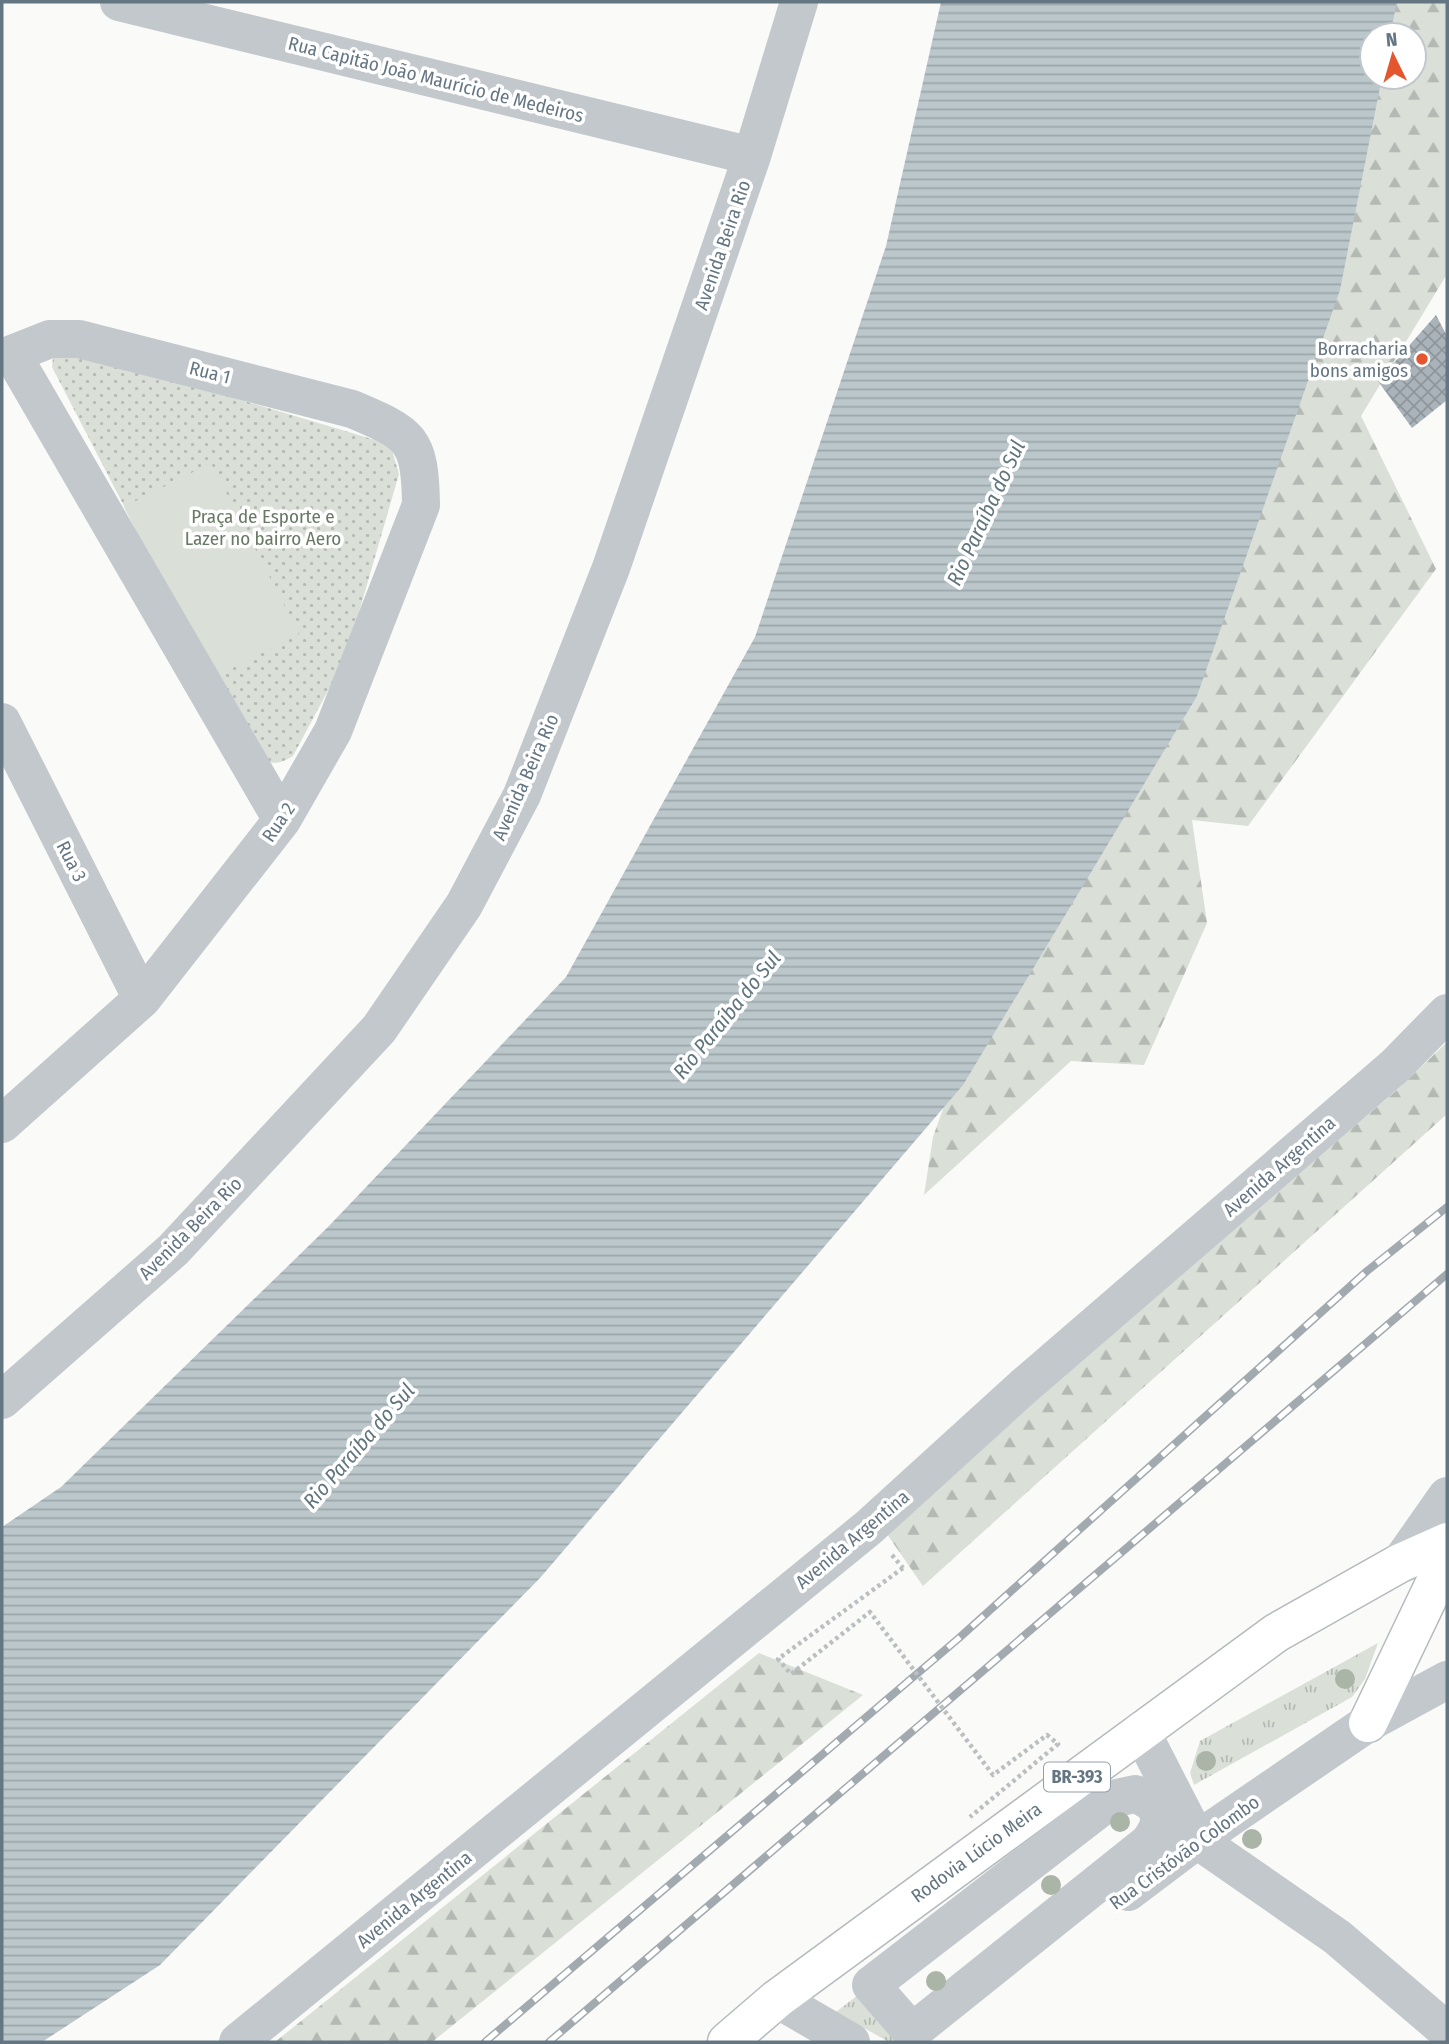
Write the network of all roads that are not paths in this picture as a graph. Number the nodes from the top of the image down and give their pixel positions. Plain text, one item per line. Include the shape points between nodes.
1 (120, 2) edge
2 (799, 2) edge
3 (752, 156) junction
4 (7, 356) edge
5 (412, 443) joint
6 (2, 722) edge
7 (282, 820) junction
8 (142, 999) junction
9 (1447, 1013) edge
10 (2, 1124) edge
11 (2, 1401) edge
12 (1447, 1496) edge
13 (1447, 1542) edge
14 (1447, 1558) edge
15 (1401, 1563) junction
16 (1447, 1680) edge
17 (1367, 1723) junction
18 (1141, 1731) junction
19 (1197, 1840) junction
20 (871, 1985) joint
21 (778, 1999) junction
22 (1447, 2031) edge
23 (238, 2042) edge
24 (727, 2042) edge
25 (851, 2042) edge
26 (932, 2042) edge

1 - 3 street, Rua Capitão João Maurício de Medeiros
2 - 3 street, Avenida Beira Rio
3 - 11 street, Avenida Beira Rio via 611,568 522,795 464,905 370,1039 173,1250
4 - 5 street, Rua 1 via 50,339 79,339 352,409 389,425
4 - 7 street
5 - 7 street, Rua 2 via 421,470 421,505 333,731
6 - 8 street, Rua 3
7 - 8 street, Rua 2
8 - 10 street, Rua 2
9 - 23 street, Avenida Argentina via 1394,1066 1023,1387 868,1528
12 - 15 street
13 - 15 main road, Rodovia Lúcio Meira / BR-393
14 - 17 main road
15 - 18 main road, Rodovia Lúcio Meira / BR-393 via 1276,1633
16 - 17 street, Rua Cristóvão Colombo
17 - 19 street, Rua Cristóvão Colombo
18 - 19 street
18 - 21 main road, Rodovia Lúcio Meira / BR-393
19 - 22 street via 1337,1937
19 - 26 street, Rua Cristóvão Colombo
20 - 20 street via 1112,1799 1135,1794 1155,1805 1159,1825 1148,1843 912,2032
21 - 24 main road, Rodovia Lúcio Meira / BR-393
21 - 25 street

